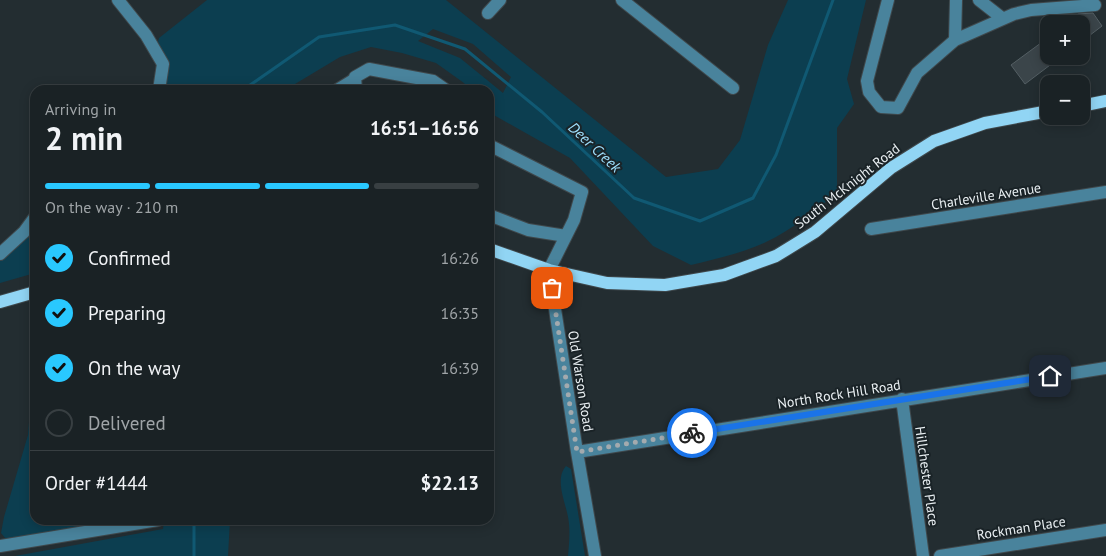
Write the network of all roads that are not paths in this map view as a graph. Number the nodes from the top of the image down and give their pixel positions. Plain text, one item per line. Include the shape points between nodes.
1 (118, 0) edge
2 (500, 0) edge
3 (622, 0) edge
4 (888, 0) edge
5 (956, 0) edge
6 (979, 0) edge
7 (1095, 5) dead end
8 (488, 13) dead end
9 (1002, 18) junction
10 (955, 40) junction
11 (160, 85) edge
12 (356, 85) edge
13 (439, 85) edge
14 (733, 88) dead end
15 (1106, 101) edge
16 (1090, 104) edge
17 (1040, 113) edge
18 (494, 148) edge
19 (1106, 192) edge
20 (494, 217) edge
21 (30, 224) edge
22 (871, 229) dead end
23 (566, 236) junction
24 (494, 251) edge
25 (0, 254) edge
26 (549, 270) junction
27 (30, 293) edge
28 (0, 302) edge
29 (1106, 368) edge
30 (902, 399) junction
31 (577, 452) junction
32 (128, 525) edge
33 (1106, 530) edge
34 (0, 546) edge
35 (595, 556) edge
36 (923, 556) edge
37 (940, 556) edge

1 - 11 street via 163,64
2 - 8 street
3 - 14 street
4 - 10 street via 867,81 869,92 881,107 898,108 916,73
5 - 10 street
6 - 9 street
7 - 9 street via 1031,10
9 - 10 street
12 - 13 street via 355,77 369,69 433,81
15 - 16 main road
17 - 26 main road, South McKnight Road via 985,123 934,141 892,168 815,232 776,256 724,275 665,285 607,283
18 - 23 street via 582,192
19 - 22 street, Charleville Avenue
20 - 23 street via 528,230
21 - 25 street
23 - 26 street
24 - 26 main road, South McKnight Road
26 - 31 street, Old Warson Road
27 - 28 main road
29 - 30 street, North Rock Hill Road
30 - 31 street, North Rock Hill Road
30 - 36 street, Hillchester Place
31 - 35 street, Old Warson Road
32 - 34 street
33 - 37 street, Rockman Place

